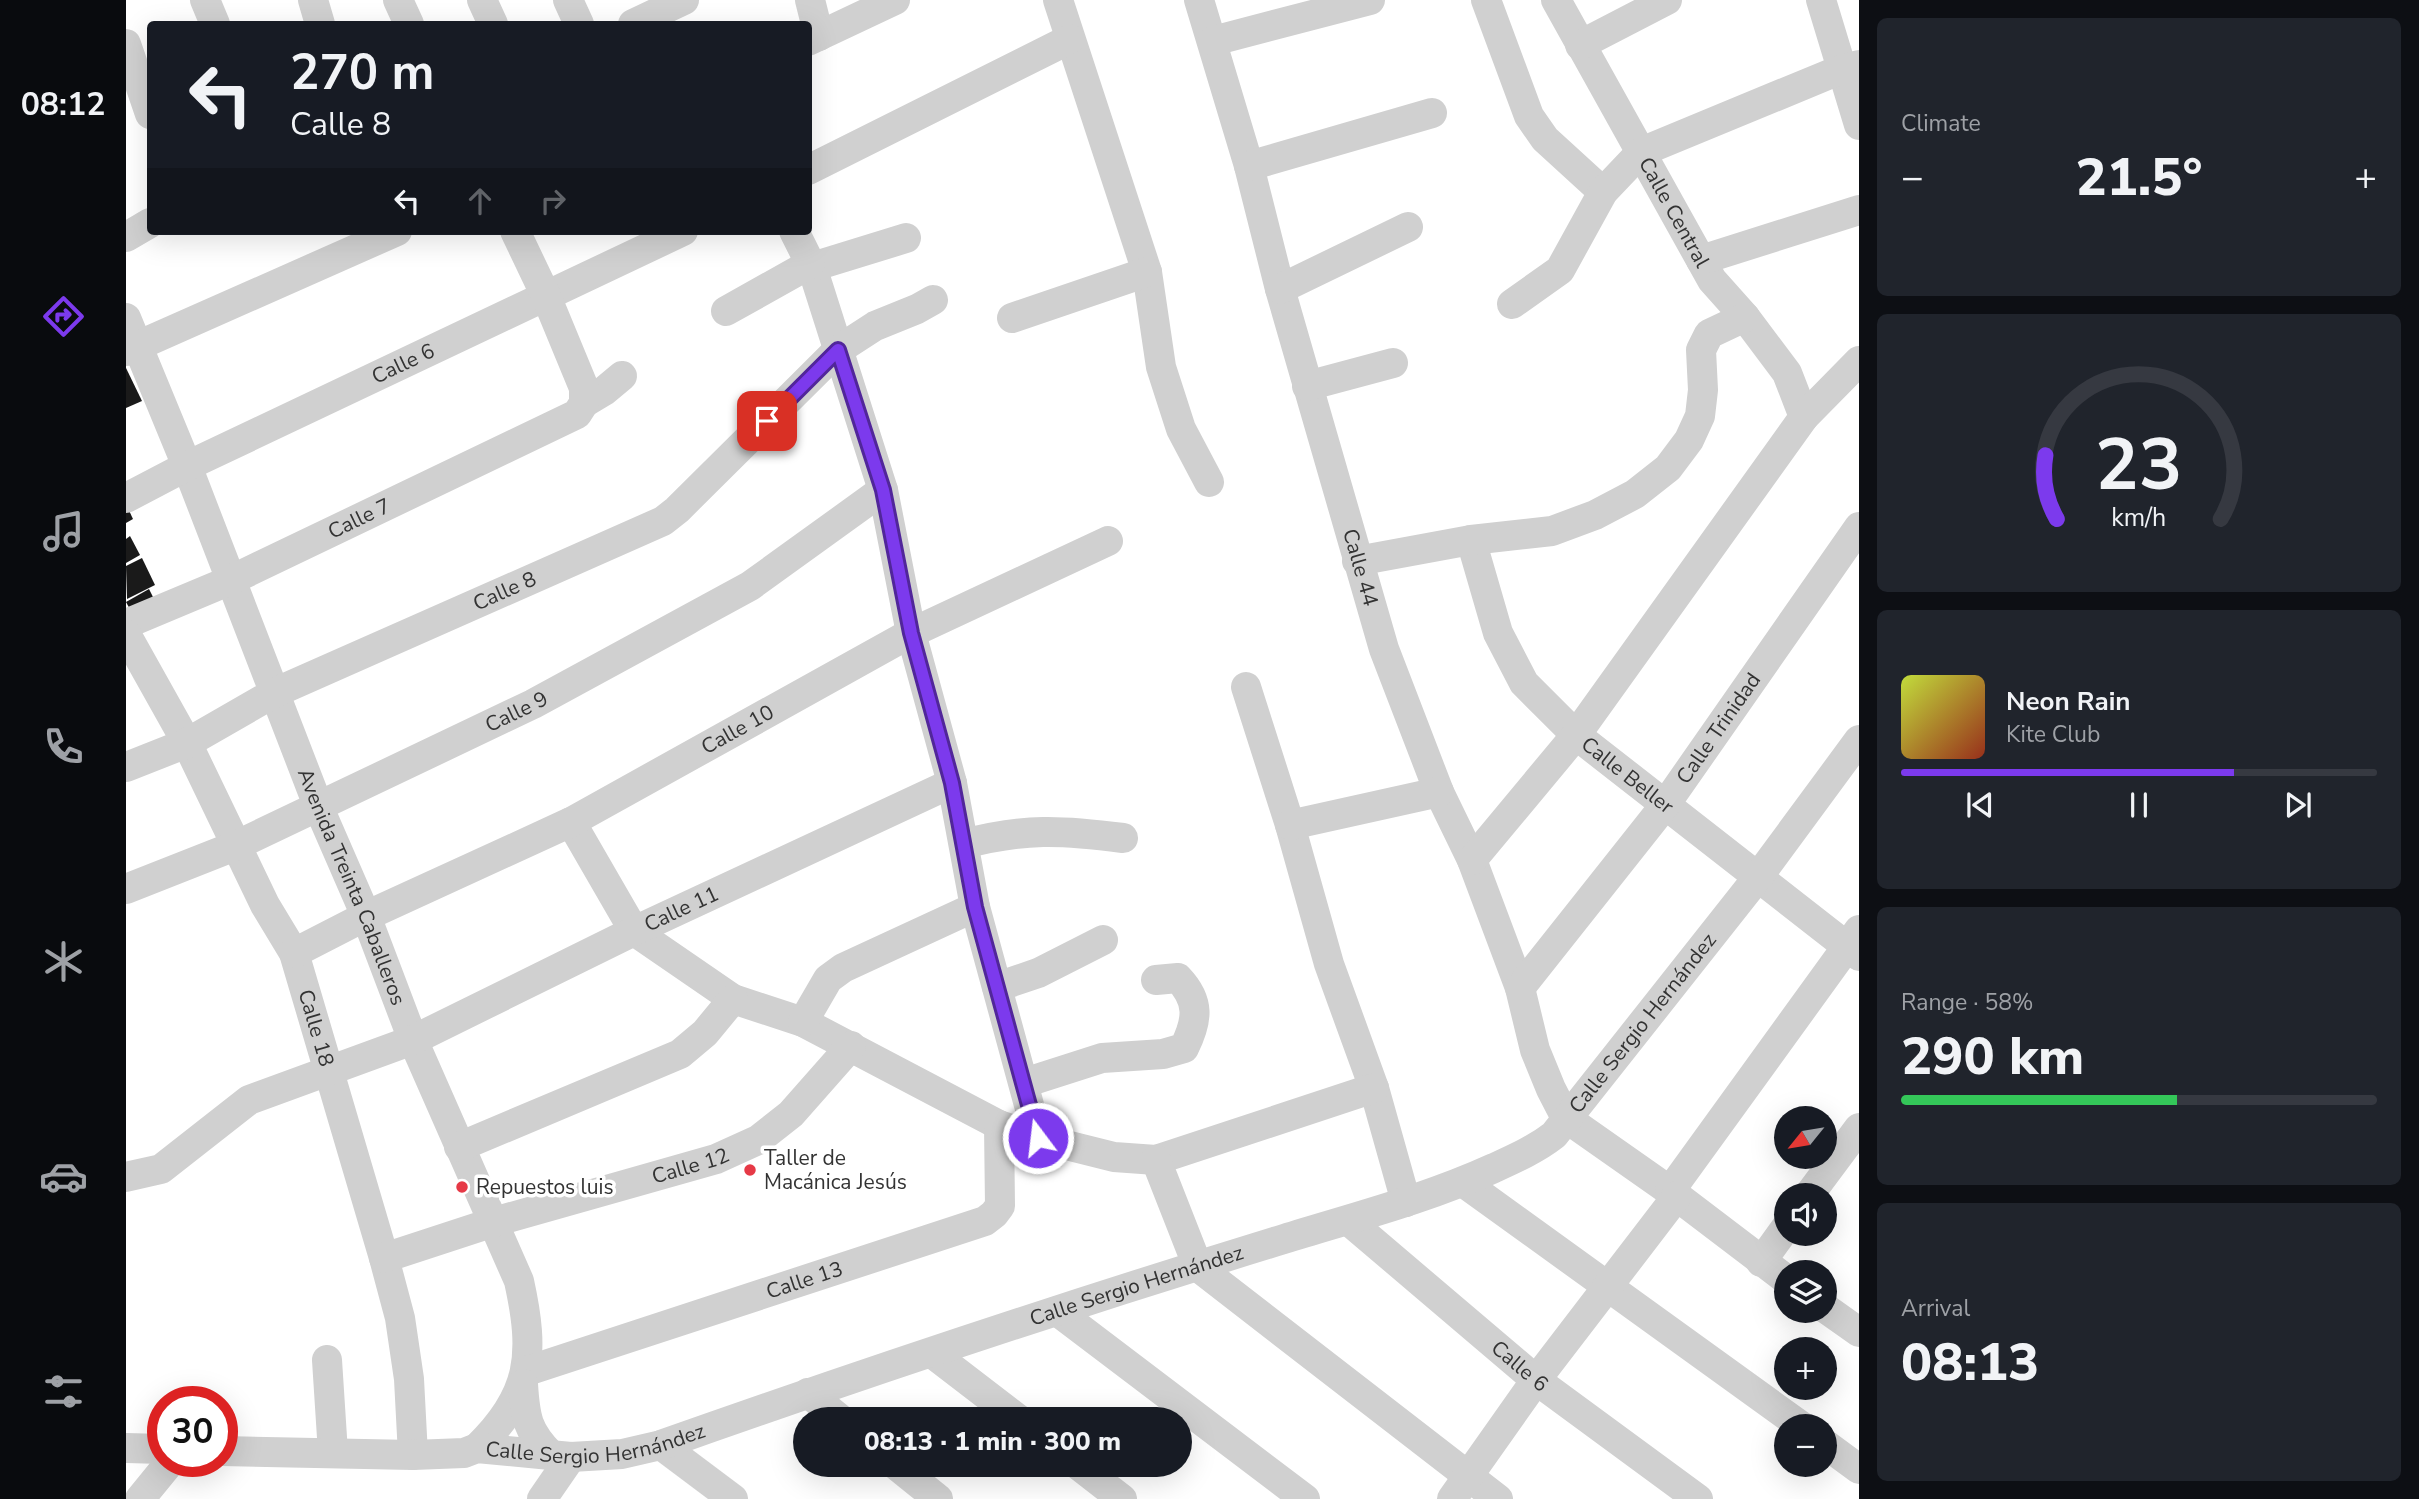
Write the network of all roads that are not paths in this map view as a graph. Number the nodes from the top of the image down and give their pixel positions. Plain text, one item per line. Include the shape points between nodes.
1 (205, 0) edge
2 (313, 0) edge
3 (398, 0) edge
4 (482, 0) edge
5 (568, 0) edge
6 (684, 0) edge
7 (810, 0) edge
8 (895, 0) edge
9 (1058, 0) edge
10 (1199, 0) edge
11 (1370, 0) edge
12 (1486, 0) edge
13 (1556, 0) edge
14 (1667, 0) edge
15 (1821, 0) edge
16 (642, 14) edge
17 (214, 21) edge
18 (319, 21) edge
19 (408, 21) edge
20 (492, 21) edge
21 (578, 21) edge
22 (814, 38) edge
23 (1070, 40) junction
24 (1213, 41) junction
25 (126, 44) edge
26 (1580, 45) junction
27 (1851, 67) edge
28 (147, 105) edge
29 (1432, 113) dead end
30 (1859, 125) edge
31 (1641, 152) junction
32 (1249, 166) junction
33 (812, 168) edge
34 (1603, 192) junction
35 (1859, 209) edge
36 (147, 225) edge
37 (1408, 227) dead end
38 (388, 235) edge
39 (517, 235) edge
40 (675, 235) edge
41 (796, 235) edge
42 (126, 237) edge
43 (906, 238) dead end
44 (1701, 260) junction
45 (811, 266) junction
46 (1147, 272) junction
47 (1280, 289) junction
48 (546, 296) junction
49 (933, 300) dead end
50 (1511, 304) dead end
51 (726, 311) dead end
52 (1745, 317) junction
53 (126, 318) edge
54 (1012, 318) dead end
55 (132, 348) edge
56 (838, 350) junction
57 (1859, 361) edge
58 (1393, 363) dead end
59 (622, 376) dead end
60 (1307, 386) junction
61 (584, 403) junction
62 (1804, 417) junction
63 (187, 466) junction
64 (1209, 482) dead end
65 (883, 490) junction
66 (126, 498) edge
67 (1859, 527) edge
68 (1471, 540) junction
69 (1108, 541) dead end
70 (1357, 561) junction
71 (231, 580) junction
72 (126, 624) edge
73 (911, 633) junction
74 (126, 634) edge
75 (1245, 687) dead end
76 (274, 694) junction
77 (1576, 735) junction
78 (1859, 740) edge
79 (187, 743) junction
80 (126, 767) edge
81 (952, 783) junction
82 (1439, 792) junction
83 (1665, 805) junction
84 (319, 808) junction
85 (571, 822) junction
86 (1290, 825) junction
87 (1123, 838) dead end
88 (964, 844) junction
89 (235, 846) junction
90 (1472, 860) junction
91 (1758, 877) junction
92 (126, 889) edge
93 (975, 907) junction
94 (366, 916) junction
95 (634, 931) junction
96 (1103, 940) dead end
97 (1855, 944) edge
98 (294, 953) junction
99 (1156, 980) dead end
100 (997, 987) junction
101 (1520, 988) junction
102 (733, 999) junction
103 (803, 1022) junction
104 (412, 1040) junction
105 (851, 1046) junction
106 (329, 1069) junction
107 (1024, 1083) junction
108 (1374, 1087) junction
109 (1566, 1118) junction
110 (999, 1125) junction
111 (1859, 1128) edge
112 (1038, 1138) junction
113 (459, 1147) junction
114 (1156, 1160) junction
115 (126, 1178) edge
116 (1464, 1182) junction
117 (1819, 1183) edge
118 (1674, 1193) junction
119 (1406, 1202) junction
120 (1349, 1221) junction
121 (494, 1222) junction
122 (1774, 1243) edge
123 (384, 1258) junction
124 (1760, 1262) junction
125 (1198, 1268) junction
126 (1774, 1271) edge
127 (1608, 1284) junction
128 (1057, 1311) junction
129 (1837, 1316) edge
130 (1859, 1332) edge
131 (932, 1353) junction
132 (327, 1360) dead end
133 (525, 1378) junction
134 (1536, 1380) junction
135 (808, 1393) junction
136 (825, 1407) edge
137 (1002, 1407) edge
138 (1785, 1414) edge
139 (661, 1445) junction
140 (126, 1448) edge
141 (477, 1448) junction
142 (147, 1449) edge
143 (238, 1451) edge
144 (333, 1453) junction
145 (1837, 1453) edge
146 (414, 1455) junction
147 (561, 1456) junction
148 (1859, 1469) edge
149 (158, 1477) edge
150 (911, 1477) edge
151 (1094, 1477) edge
152 (1460, 1488) edge
153 (140, 1499) edge
154 (542, 1499) edge
155 (733, 1499) edge
156 (938, 1499) edge
157 (1122, 1499) edge
158 (1305, 1499) edge
159 (1498, 1499) edge
160 (1698, 1499) edge

1 - 17 street
2 - 18 street
3 - 19 street
4 - 20 street
5 - 21 street
6 - 16 street
7 - 22 street
8 - 22 street
9 - 23 street
10 - 24 street, Calle 44
11 - 24 street
12 - 34 street via 1530,116 1545,139
13 - 26 street, Calle Central
14 - 26 street
15 - 27 street
23 - 33 street
23 - 46 street
24 - 32 street, Calle 44
25 - 28 street
26 - 31 street, Calle Central
27 - 30 street
27 - 31 street
29 - 32 street
31 - 34 street
31 - 44 street, Calle Central
32 - 47 street, Calle 44
34 - 50 street via 1560,270
35 - 44 street
36 - 42 street
37 - 47 street
38 - 55 street
39 - 48 street
40 - 48 street, Calle 6
41 - 45 street
43 - 45 street
44 - 52 street, Calle Central
45 - 51 street
45 - 56 street
46 - 54 street
46 - 64 street via 1161,367 1181,429
47 - 60 street, Calle 44
48 - 61 street via 584,387
48 - 63 street, Calle 6
49 - 56 street, Calle 8 via 876,326
52 - 62 street, Calle Central via 1787,373
52 - 68 street via 1709,334 1701,350 1700,416 1668,468 1635,494 1552,531
53 - 55 street, Avenida Treinta Caballeros
55 - 63 street, Avenida Treinta Caballeros
56 - 65 street
56 - 76 street, Calle 8 via 663,521
57 - 62 street
58 - 60 street
59 - 61 street, Calle 7
60 - 70 street, Calle 44
61 - 71 street, Calle 7 via 573,418
62 - 77 street
63 - 66 street, Calle 6
63 - 71 street, Avenida Treinta Caballeros
65 - 73 street
65 - 84 street, Calle 9 via 750,586 533,704
67 - 83 street, Calle Trinidad
68 - 70 street
68 - 77 street, Calle Beller via 1498,633 1524,683
69 - 73 street, Calle 10
70 - 82 street, Calle 44 via 1384,649
71 - 72 street, Calle 7
71 - 76 street, Avenida Treinta Caballeros
73 - 81 street
73 - 85 street, Calle 10
74 - 79 street, Calle 18
75 - 86 street
76 - 79 street, Calle 8
76 - 84 street, Avenida Treinta Caballeros
77 - 83 street, Calle Beller
77 - 90 street
78 - 91 street, Calle Sergio Hernández
79 - 80 street, Calle 8
79 - 89 street, Calle 18
81 - 88 street
81 - 95 street, Calle 11
82 - 86 street
82 - 90 street, Calle 44
83 - 91 street, Calle Beller
83 - 101 street, Calle Trinidad
84 - 89 street, Calle 9
84 - 94 street, Avenida Treinta Caballeros
85 - 94 street, Calle 10
85 - 95 street
86 - 108 street via 1329,964
87 - 88 street via 1030,831
88 - 93 street
89 - 92 street, Calle 9
89 - 98 street, Calle 18
90 - 101 street, Calle 44
91 - 97 street, Calle Beller
91 - 109 street, Calle Sergio Hernández
93 - 100 street
93 - 103 street via 843,968 828,979
94 - 98 street, Calle 10
94 - 104 street, Avenida Treinta Caballeros
95 - 102 street
95 - 104 street, Calle 11
96 - 100 street via 1038,973
97 - 118 street
98 - 106 street, Calle 18
99 - 107 street via 1178,978 1190,991 1195,1006 1192,1034 1184,1048 1101,1058
100 - 107 street
101 - 109 street, Calle 44 via 1535,1050
102 - 103 street
102 - 113 street via 680,1054
103 - 105 street
104 - 106 street, Calle 11
104 - 113 street, Avenida Treinta Caballeros
105 - 110 street
105 - 121 street, Calle 12 via 791,1114 746,1146 716,1159
106 - 115 street, Calle 11 via 249,1100 161,1169
106 - 123 street, Calle 18
107 - 112 street
108 - 114 street
108 - 119 street
109 - 116 street, Calle Sergio Hernández via 1537,1148
109 - 118 street
110 - 112 street
110 - 133 street, Calle 13 via 1000,1206 985,1221
111 - 117 street
112 - 114 street via 1114,1157
113 - 121 street, Avenida Treinta Caballeros
114 - 125 street
116 - 119 street, Calle Sergio Hernández
116 - 127 street
118 - 124 street
118 - 127 street
119 - 120 street, Calle Sergio Hernández
120 - 125 street, Calle Sergio Hernández
120 - 134 street, Calle 6
121 - 123 street, Calle 12
121 - 133 street, Avenida Treinta Caballeros via 522,1296
122 - 124 street
123 - 146 street, Calle 18 via 400,1318
124 - 126 street
125 - 128 street, Calle Sergio Hernández
125 - 152 street
127 - 134 street
127 - 138 street
128 - 131 street, Calle Sergio Hernández
128 - 158 street
129 - 130 street
131 - 135 street, Calle Sergio Hernández
131 - 137 street
132 - 144 street
133 - 141 street via 506,1418
133 - 147 street, Avenida Treinta Caballeros via 524,1412 529,1427 536,1440
134 - 152 street
134 - 160 street, Calle 6
135 - 136 street
135 - 139 street, Calle Sergio Hernández
139 - 147 street, Calle Sergio Hernández via 622,1454
139 - 155 street
140 - 142 street
141 - 146 street, Calle Sergio Hernández via 464,1453
141 - 147 street, Calle Sergio Hernández
143 - 144 street, Calle Sergio Hernández
144 - 146 street, Calle Sergio Hernández
145 - 148 street
147 - 154 street
149 - 153 street
150 - 156 street
151 - 157 street
152 - 159 street

